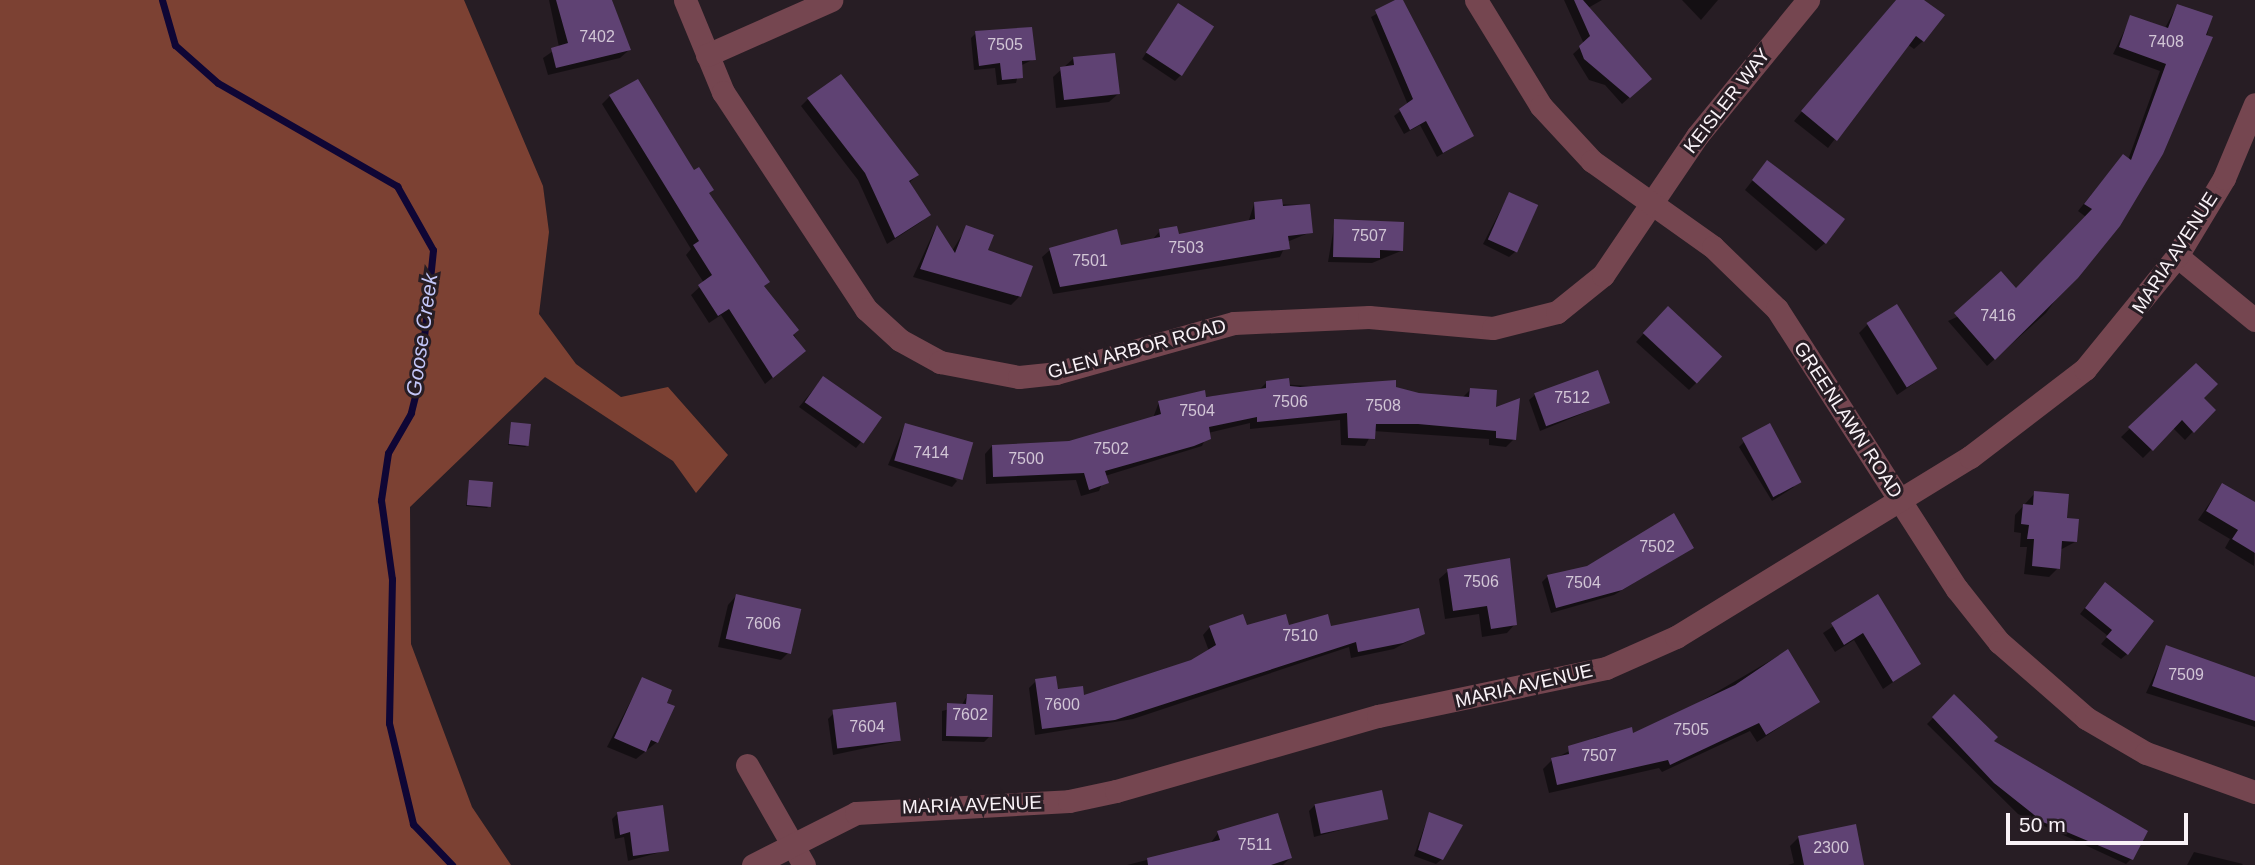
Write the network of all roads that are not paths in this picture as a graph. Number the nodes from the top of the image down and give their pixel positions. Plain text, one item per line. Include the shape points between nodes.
1 (685, 0) edge
2 (831, 0) edge
3 (1476, 0) edge
4 (1808, 0) edge
5 (707, 55) junction
6 (2255, 104) edge
7 (1651, 206) junction
8 (2177, 256) junction
9 (2255, 320) edge
10 (1900, 500) junction
11 (747, 765) dead end
12 (2255, 792) edge
13 (790, 842) junction
14 (754, 865) edge
15 (804, 865) edge

1 - 5 street, GLEN ARBOR ROAD
2 - 5 street
3 - 7 street, GREENLAWN ROAD via 1541,106 1592,161
4 - 7 street, KEISLER WAY via 1704,127
5 - 7 street, GLEN ARBOR ROAD via 723,92 866,309 920,352 982,374 1056,373 1167,338 1298,316 1513,326 1557,312 1588,291
6 - 8 street, MARIA AVENUE via 2224,178
7 - 10 street, GREENLAWN ROAD via 1724,256 1777,309
8 - 9 street
8 - 10 street, MARIA AVENUE via 2085,369 2029,416
10 - 12 street, GREENLAWN ROAD via 1958,589 2036,680 2146,753
10 - 13 street, MARIA AVENUE via 1676,637 1606,668 1340,725 1069,801 875,808
11 - 13 street
13 - 14 street, MARIA AVENUE
13 - 15 street

